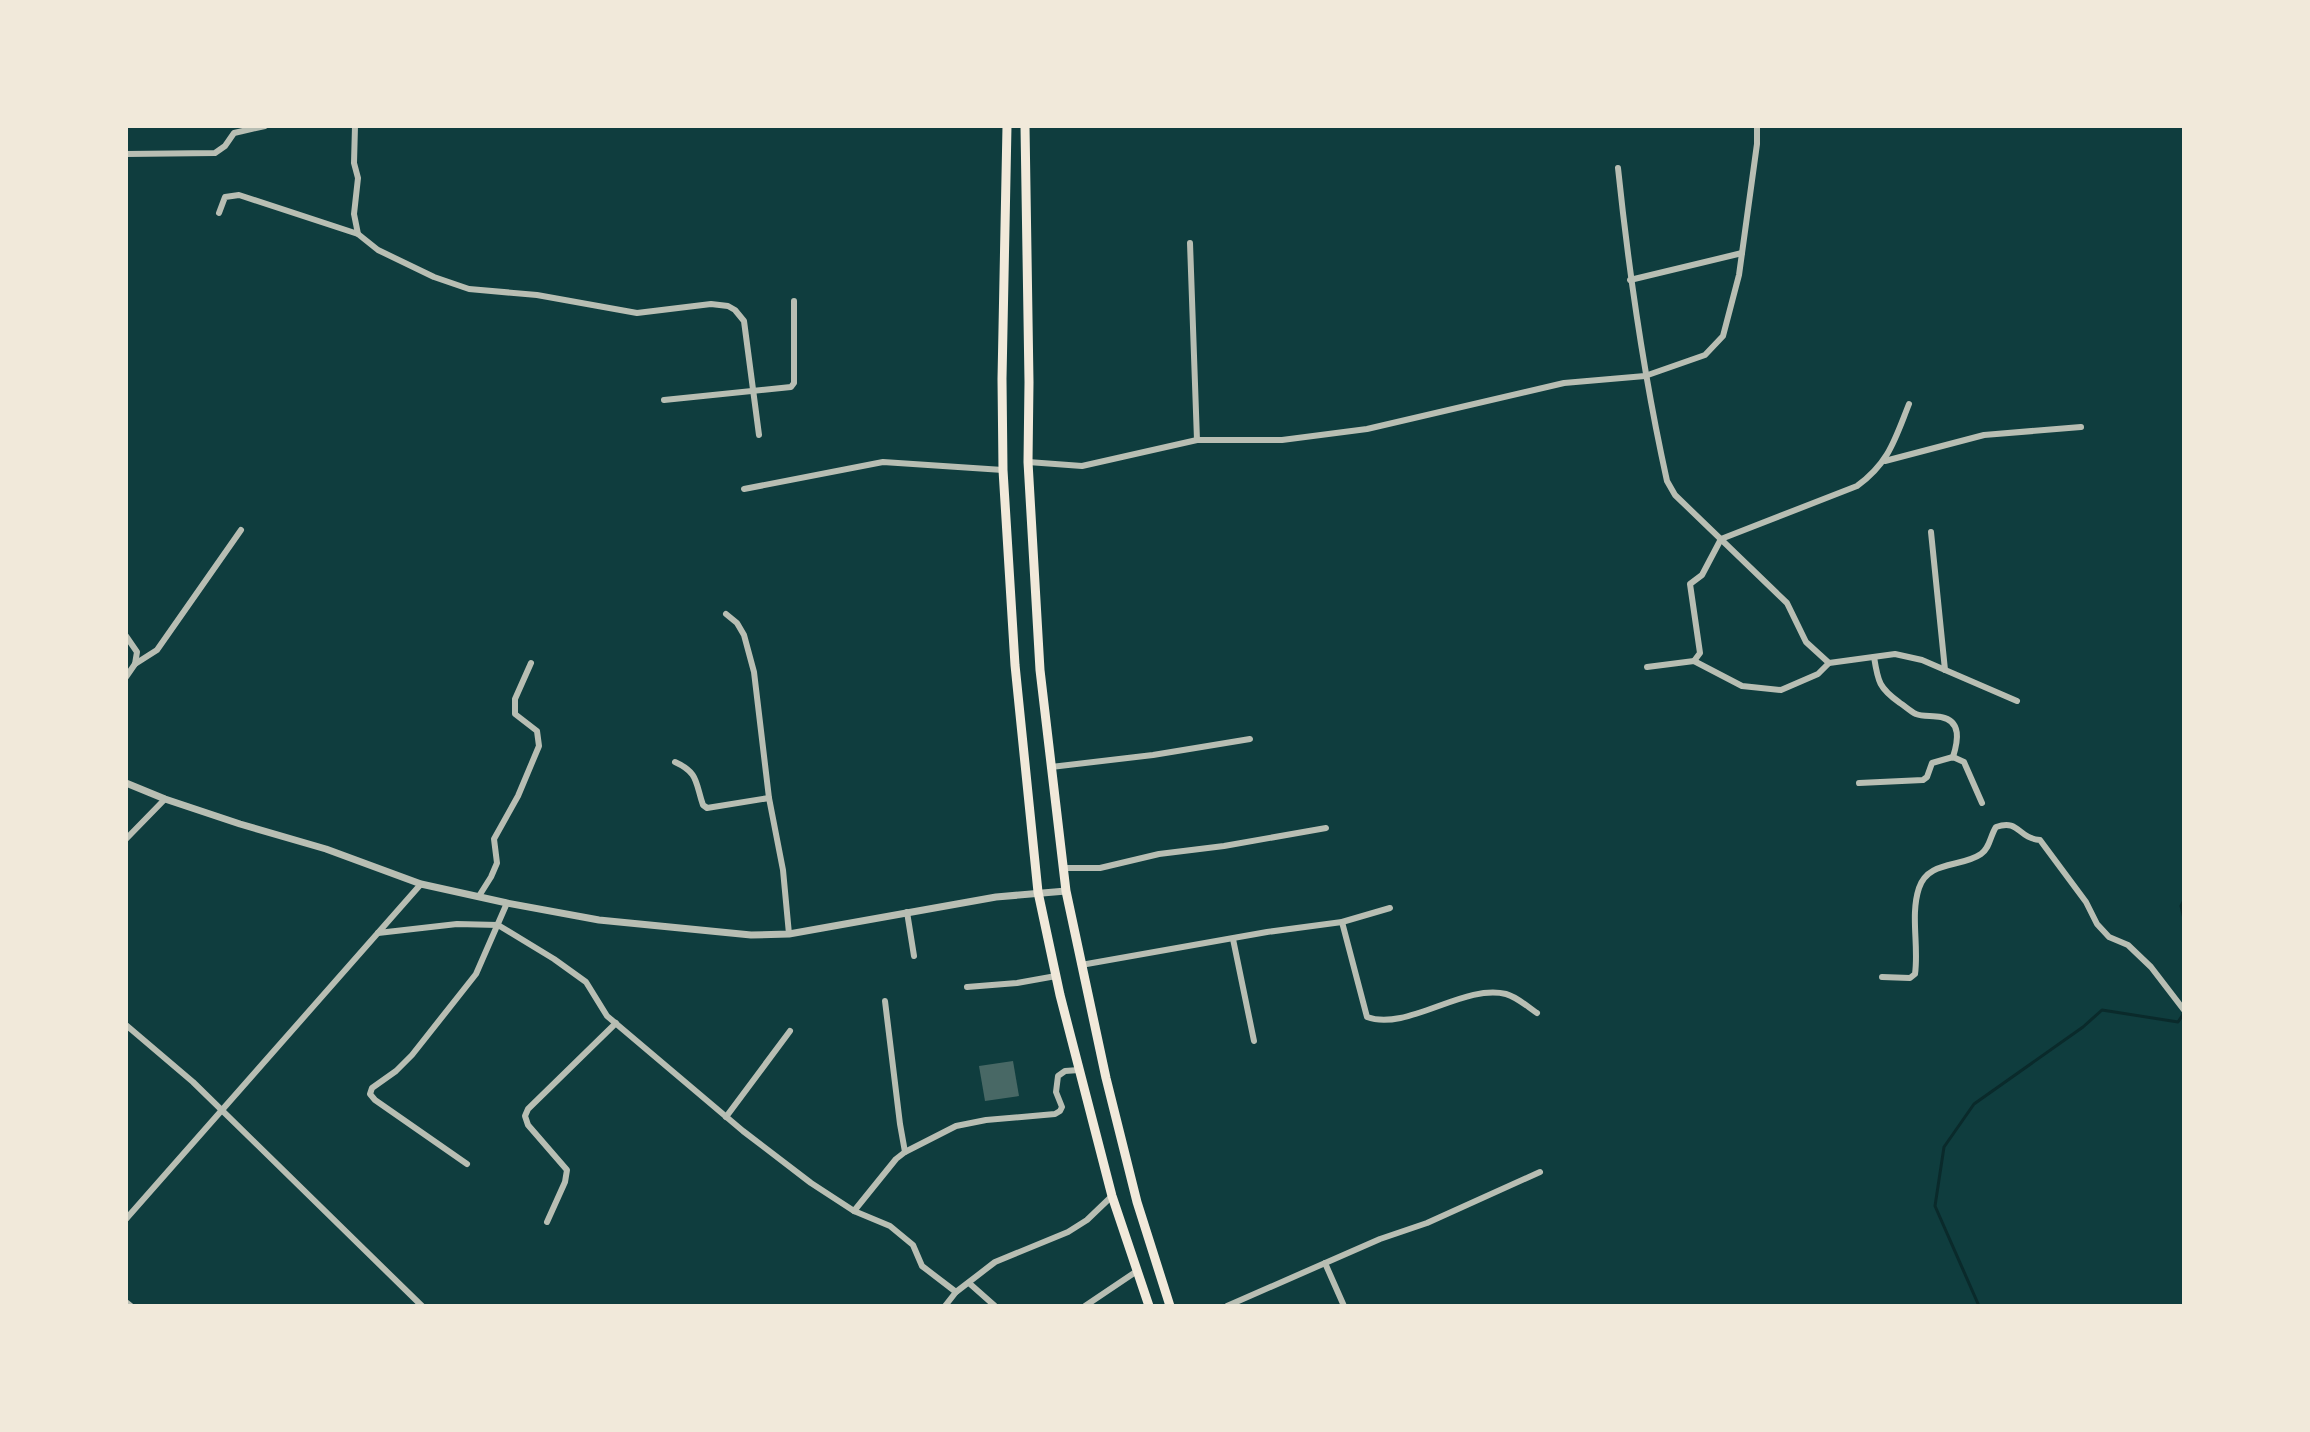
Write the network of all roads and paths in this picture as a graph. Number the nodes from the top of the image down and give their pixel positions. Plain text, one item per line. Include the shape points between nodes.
1 (265, 126) edge
2 (355, 126) edge
3 (1007, 126) edge
4 (1025, 126) edge
5 (1757, 126) edge
6 (126, 154) edge
7 (1618, 168) dead end
8 (219, 213) dead end
9 (358, 234) junction
10 (1190, 243) dead end
11 (1742, 253) junction
12 (1630, 280) junction
13 (794, 301) dead end
14 (1645, 376) junction
15 (753, 391) junction
16 (664, 400) dead end
17 (1909, 404) dead end
18 (2081, 427) dead end
19 (759, 435) dead end
20 (1197, 440) junction
21 (1885, 461) junction
22 (1028, 462) junction
23 (1003, 470) junction
24 (744, 489) dead end
25 (241, 530) dead end
26 (1931, 532) dead end
27 (1721, 539) junction
28 (726, 614) dead end
29 (126, 636) edge
30 (1874, 657) junction
31 (1694, 661) junction
32 (531, 663) dead end
33 (1829, 663) junction
34 (135, 664) junction
35 (1647, 667) dead end
36 (1945, 670) junction
37 (126, 677) edge
38 (2017, 701) dead end
39 (1250, 739) dead end
40 (1953, 757) junction
41 (675, 762) dead end
42 (1051, 767) junction
43 (126, 783) edge
44 (1859, 783) dead end
45 (769, 798) junction
46 (165, 799) junction
47 (1982, 803) dead end
48 (1326, 828) dead end
49 (126, 839) edge
50 (1064, 868) junction
51 (421, 884) junction
52 (1066, 891) junction
53 (1038, 892) junction
54 (479, 896) junction
55 (507, 903) junction
56 (1390, 908) dead end
57 (907, 912) junction
58 (1342, 922) junction
59 (498, 925) junction
60 (378, 933) junction
61 (789, 934) junction
62 (1233, 939) junction
63 (914, 956) dead end
64 (1081, 965) junction
65 (1056, 976) junction
66 (1882, 977) dead end
67 (967, 987) dead end
68 (885, 1001) dead end
69 (2184, 1010) edge
70 (1537, 1013) dead end
71 (616, 1023) junction
72 (126, 1025) edge
73 (790, 1031) dead end
74 (1254, 1041) dead end
75 (1079, 1070) junction
76 (221, 1110) junction
77 (726, 1117) junction
78 (905, 1152) junction
79 (467, 1164) dead end
80 (1540, 1172) dead end
81 (1112, 1196) junction
82 (854, 1211) junction
83 (126, 1219) edge
84 (547, 1222) dead end
85 (1325, 1263) junction
86 (1137, 1271) junction
87 (969, 1283) junction
88 (956, 1292) junction
89 (126, 1302) edge
90 (131, 1306) edge
91 (422, 1306) edge
92 (945, 1306) edge
93 (995, 1306) edge
94 (1085, 1306) edge
95 (1149, 1306) edge
96 (1170, 1306) edge
97 (1227, 1306) edge
98 (1344, 1306) edge

1 - 6 street via 234,133 215,153
2 - 9 street
3 - 23 main road
4 - 22 main road
5 - 11 street
7 - 12 street
8 - 9 street via 225,197 239,195
9 - 15 street via 378,250 469,289 637,313 728,306 744,321
10 - 20 street
11 - 12 street
11 - 14 street via 1723,336 1705,355
12 - 14 street
13 - 15 street via 794,383 787,389
14 - 20 street via 1564,383 1367,429 1282,440
14 - 27 street via 1667,481
15 - 16 street
15 - 19 street
17 - 21 street
18 - 21 street via 1984,435
20 - 22 street via 1082,466
21 - 27 street via 1857,486
22 - 42 main road
23 - 24 street via 883,462
23 - 53 main road via 1015,665
25 - 34 street via 157,650
26 - 36 street
27 - 31 street via 1702,575 1690,584 1700,653
27 - 33 street via 1787,603 1806,642
28 - 45 street via 744,635 751,660
29 - 34 street via 137,652
30 - 33 street
30 - 36 street via 1895,654
30 - 40 street via 1882,690 1917,714 1945,717 1954,725 1958,740
31 - 33 street via 1742,686 1781,690 1818,674
31 - 35 street
32 - 54 street via 515,699 515,714 537,731 539,746 494,839 497,863
34 - 37 street
36 - 38 street
39 - 42 street
40 - 44 street via 1932,763 1923,780
40 - 47 street via 1964,762
41 - 45 street via 690,769 707,808
42 - 50 main road
43 - 46 street
45 - 61 street
46 - 49 street
46 - 51 street
48 - 50 street via 1100,868
50 - 52 main road
51 - 54 street
51 - 60 street
52 - 53 street
52 - 64 main road
53 - 57 street
53 - 65 main road
54 - 55 street
55 - 59 street
55 - 61 street via 599,920
56 - 58 street
57 - 61 street
57 - 63 street
58 - 62 street
58 - 70 street via 1367,1017 1396,1019 1497,992 1510,994
59 - 60 street
59 - 71 street via 586,982
59 - 79 street via 476,974 412,1055 370,1094
60 - 76 street
62 - 64 street
62 - 74 street
64 - 96 main road via 1137,1202
65 - 67 street
65 - 75 main road
66 - 69 street via 1915,974 1920,884 1937,867 1983,853 1996,827 2007,823 2040,840 2097,924 2151,967
68 - 78 street
71 - 77 street
71 - 84 street via 525,1116 567,1170
72 - 76 street
73 - 77 street
75 - 78 street via 1058,1076 1056,1092 1062,1107 1055,1114 956,1126
75 - 81 main road
76 - 83 street
76 - 91 street
77 - 82 street
78 - 82 street
80 - 85 street
81 - 86 main road
81 - 87 street via 1078,1226 995,1262
82 - 88 street via 890,1226 913,1245 922,1266
85 - 97 street
85 - 98 street
86 - 94 street
86 - 95 main road
87 - 88 street
87 - 93 street
88 - 92 street
89 - 90 street

